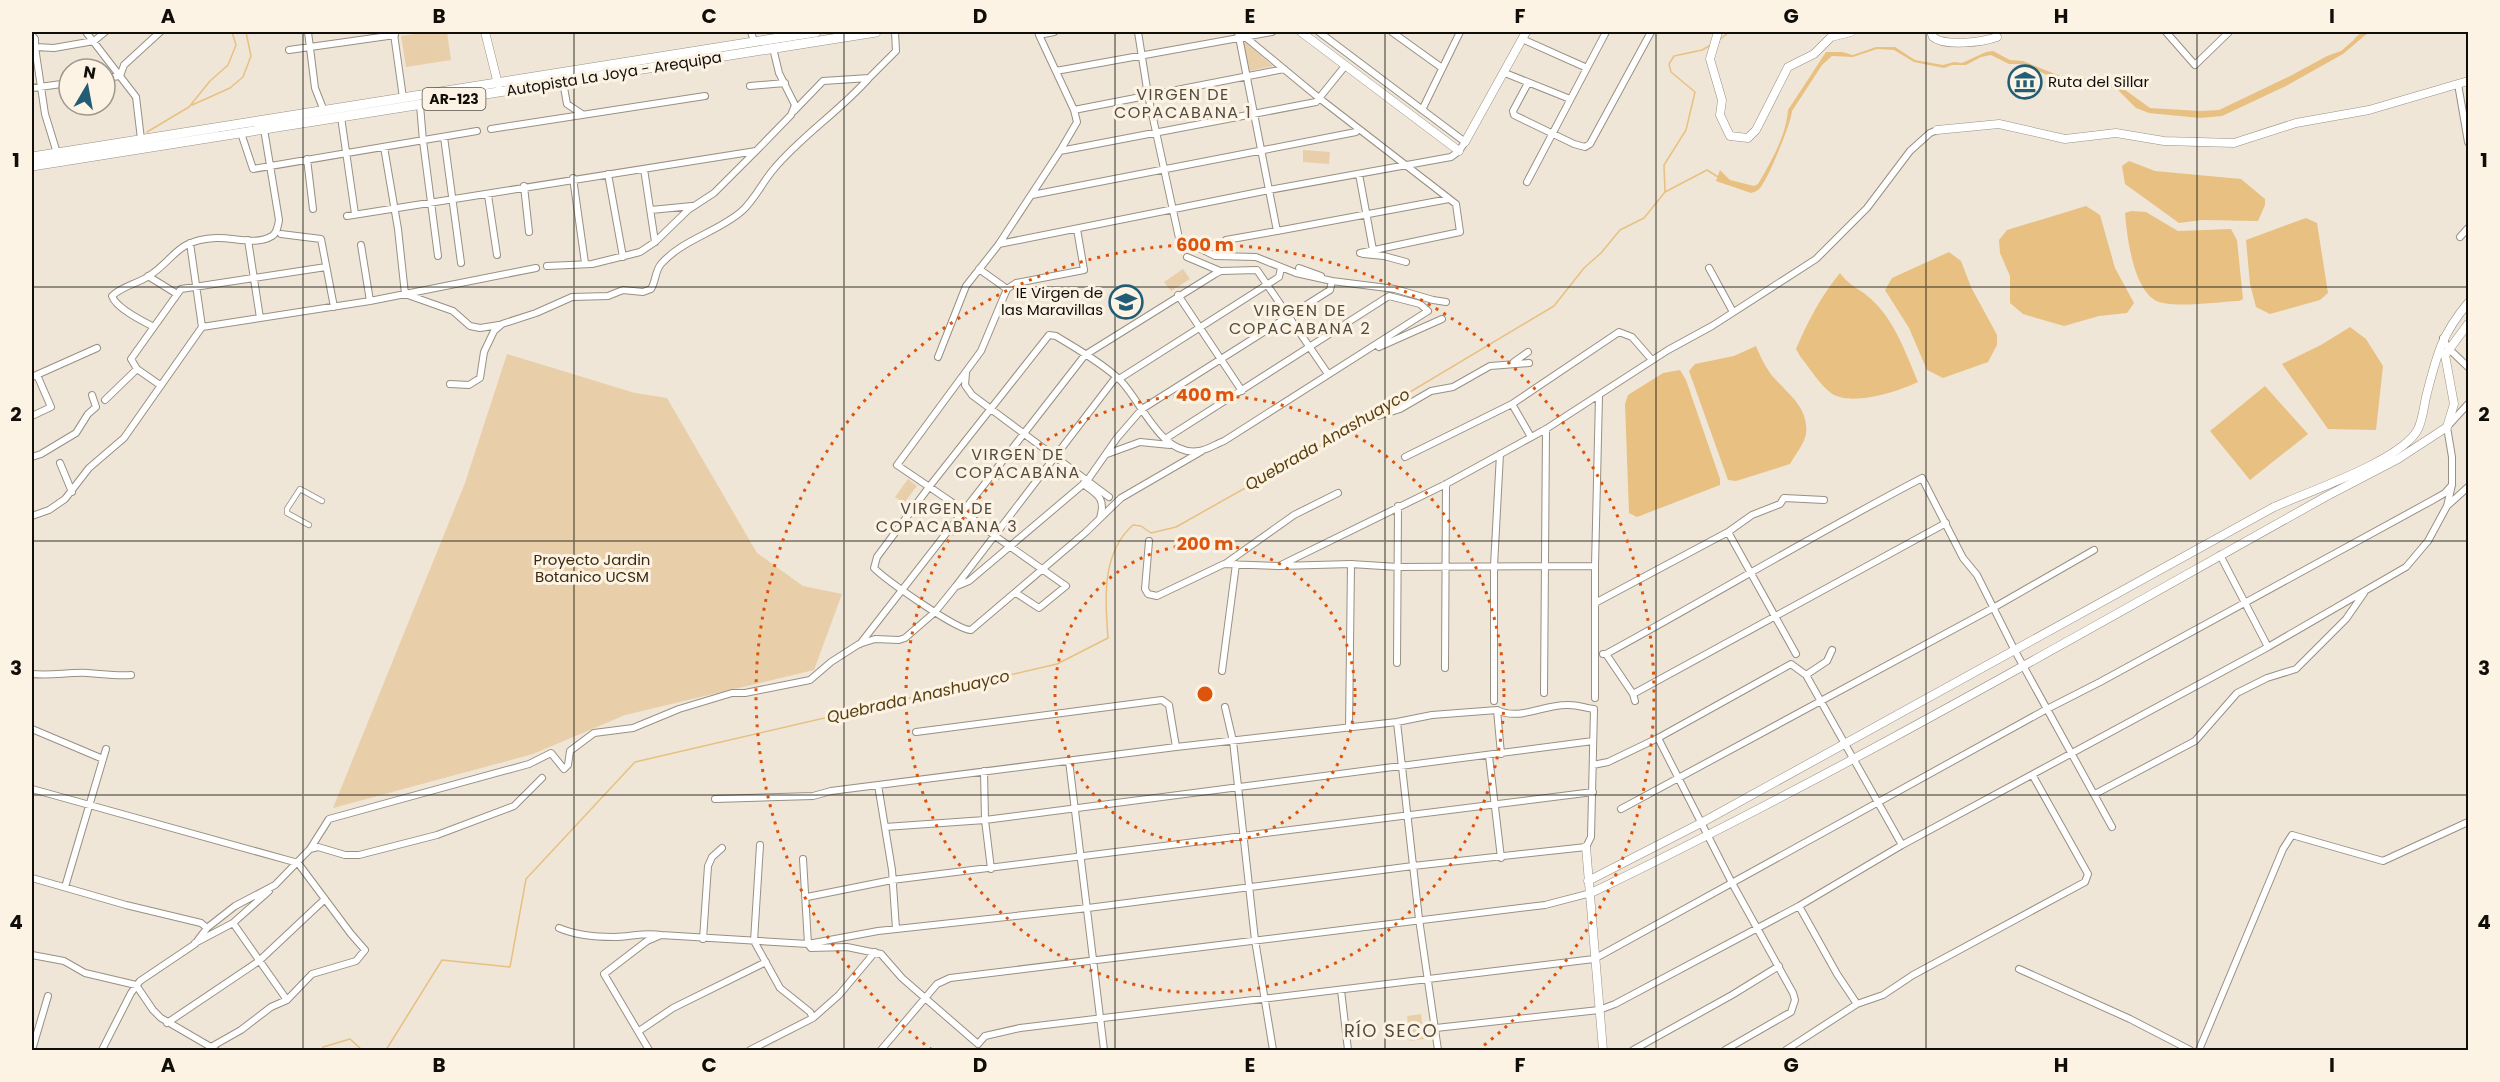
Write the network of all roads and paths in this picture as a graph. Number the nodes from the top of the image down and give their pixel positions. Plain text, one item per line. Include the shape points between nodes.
1 (86, 32) edge
2 (105, 32) edge
3 (160, 32) edge
4 (308, 32) edge
5 (485, 32) edge
6 (816, 32) edge
7 (876, 32) edge
8 (895, 32) edge
9 (1054, 32) edge
10 (1138, 32) edge
11 (1272, 32) edge
12 (1301, 32) edge
13 (1319, 32) edge
14 (1392, 32) edge
15 (1460, 32) edge
16 (1597, 32) edge
17 (1651, 32) edge
18 (1718, 32) edge
19 (1851, 32) edge
20 (1931, 32) edge
21 (2166, 32) edge
22 (2229, 32) edge
23 (394, 33) edge
24 (1605, 33) edge
25 (1524, 34) edge
26 (32, 35) edge
27 (1240, 35) edge
28 (752, 36) edge
29 (1997, 37) dead end
30 (94, 41) junction
31 (35, 47) junction
32 (310, 47) junction
33 (773, 48) junction
34 (289, 50) dead end
35 (1142, 56) junction
36 (1346, 66) junction
37 (1443, 68) junction
38 (1587, 68) junction
39 (1284, 69) junction
40 (1056, 71) junction
41 (1504, 73) junction
42 (117, 76) edge
43 (120, 76) junction
44 (1246, 77) junction
45 (869, 78) junction
46 (2469, 81) edge
47 (563, 82) junction
48 (57, 84) edge
49 (498, 84) junction
50 (784, 84) junction
51 (1528, 84) junction
52 (2458, 84) junction
53 (41, 86) junction
54 (750, 86) dead end
55 (32, 88) edge
56 (1149, 95) junction
57 (705, 96) dead end
58 (403, 98) junction
59 (1318, 98) junction
60 (1570, 99) junction
61 (420, 105) junction
62 (1074, 110) junction
63 (1422, 110) junction
64 (324, 111) junction
65 (793, 111) junction
66 (1252, 113) junction
67 (582, 114) junction
68 (341, 117) junction
69 (264, 129) junction
70 (490, 129) dead end
71 (1359, 129) junction
72 (1936, 130) joint
73 (477, 131) dead end
74 (1552, 132) junction
75 (241, 133) junction
76 (1156, 133) junction
77 (444, 137) junction
78 (141, 139) junction
79 (423, 141) junction
80 (2469, 141) edge
81 (1465, 142) junction
82 (384, 147) junction
83 (756, 151) junction
84 (1060, 151) junction
85 (1260, 151) junction
86 (1459, 151) junction
87 (57, 153) junction
88 (346, 153) junction
89 (32, 157) edge
90 (307, 159) junction
91 (32, 166) edge
92 (270, 166) junction
93 (1406, 166) junction
94 (644, 169) junction
95 (1165, 169) junction
96 (608, 174) junction
97 (1359, 174) junction
98 (573, 178) junction
99 (1527, 182) dead end
100 (524, 186) junction
101 (1269, 190) junction
102 (488, 195) junction
103 (1032, 195) junction
104 (453, 199) junction
105 (1449, 199) junction
106 (431, 202) junction
107 (694, 206) junction
108 (313, 209) dead end
109 (393, 209) junction
110 (1173, 209) junction
111 (651, 210) junction
112 (355, 214) junction
113 (1366, 214) junction
114 (347, 216) dead end
115 (2469, 228) edge
116 (1077, 229) junction
117 (1278, 231) junction
118 (529, 232) dead end
119 (281, 234) dead end
120 (2460, 237) dead end
121 (248, 240) junction
122 (1226, 240) dead end
123 (655, 242) junction
124 (190, 243) junction
125 (999, 244) junction
126 (361, 245) dead end
127 (1373, 250) junction
128 (497, 255) dead end
129 (438, 256) dead end
130 (623, 256) junction
131 (1187, 257) dead end
132 (1406, 262) dead end
133 (461, 263) dead end
134 (585, 263) junction
135 (547, 266) dead end
136 (326, 267) junction
137 (536, 268) dead end
138 (1281, 268) junction
139 (1299, 268) dead end
140 (1709, 268) dead end
141 (979, 269) junction
142 (1221, 271) junction
143 (148, 276) junction
144 (255, 278) junction
145 (1330, 281) junction
146 (1267, 284) junction
147 (196, 286) junction
148 (1007, 288) junction
149 (177, 294) junction
150 (405, 294) junction
151 (1178, 295) junction
152 (370, 301) junction
153 (1446, 302) dead end
154 (2469, 303) edge
155 (334, 307) junction
156 (1733, 312) junction
157 (1289, 315) junction
158 (260, 318) junction
159 (1442, 319) dead end
160 (502, 324) junction
161 (2469, 324) edge
162 (154, 327) junction
163 (202, 327) junction
164 (1199, 327) junction
165 (2443, 338) junction
166 (1311, 346) junction
167 (97, 348) dead end
168 (2448, 348) junction
169 (1528, 351) dead end
170 (1362, 354) junction
171 (1085, 355) junction
172 (938, 357) dead end
173 (1220, 360) junction
174 (1652, 360) junction
175 (1510, 363) junction
176 (1529, 363) dead end
177 (968, 367) junction
178 (2469, 367) edge
179 (136, 369) junction
180 (1328, 374) junction
181 (34, 376) edge
182 (1117, 378) junction
183 (450, 384) dead end
184 (160, 385) junction
185 (1242, 391) junction
186 (93, 395) dead end
187 (1599, 396) junction
188 (105, 400) dead end
189 (1512, 404) junction
190 (2469, 404) edge
191 (991, 409) junction
192 (1142, 409) junction
193 (32, 416) edge
194 (1378, 416) dead end
195 (2447, 427) junction
196 (1546, 429) junction
197 (1024, 434) junction
198 (1531, 437) junction
199 (1164, 439) junction
200 (1170, 445) junction
201 (1202, 451) junction
202 (1500, 454) junction
203 (1107, 455) junction
204 (32, 457) edge
205 (1055, 457) junction
206 (1405, 457) dead end
207 (60, 464) dead end
208 (1085, 482) junction
209 (1446, 484) junction
210 (2452, 485) junction
211 (929, 487) junction
212 (2469, 487) edge
213 (72, 492) junction
214 (1338, 493) dead end
215 (1109, 497) dead end
216 (1824, 500) dead end
217 (322, 501) dead end
218 (1398, 506) junction
219 (2447, 507) junction
220 (963, 512) junction
221 (32, 516) edge
222 (1100, 519) junction
223 (1946, 523) junction
224 (309, 525) dead end
225 (1728, 532) junction
226 (995, 536) junction
227 (1149, 540) dead end
228 (1010, 547) junction
229 (2094, 550) dead end
230 (2220, 555) junction
231 (1224, 564) junction
232 (1236, 564) junction
233 (1351, 564) junction
234 (1279, 566) junction
235 (1494, 566) junction
236 (1544, 566) junction
237 (1595, 566) junction
238 (1398, 567) junction
239 (1445, 567) junction
240 (1042, 570) junction
241 (1751, 574) junction
242 (956, 586) junction
243 (902, 590) junction
244 (2365, 592) junction
245 (1016, 593) junction
246 (2245, 602) junction
247 (1595, 603) junction
248 (1993, 608) junction
249 (935, 612) junction
250 (1775, 617) junction
251 (859, 644) junction
252 (2268, 647) junction
253 (1832, 650) dead end
254 (2015, 651) junction
255 (1596, 654) junction
256 (1606, 654) junction
257 (1796, 654) dead end
258 (1397, 663) dead end
259 (2024, 666) junction
260 (1445, 669) dead end
261 (1222, 671) dead end
262 (32, 674) edge
263 (131, 675) dead end
264 (1806, 675) junction
265 (1544, 693) dead end
266 (1595, 698) dead end
267 (1494, 701) dead end
268 (1821, 702) junction
269 (1225, 707) dead end
270 (2047, 709) junction
271 (1497, 710) junction
272 (1397, 722) junction
273 (1349, 728) junction
274 (32, 729) edge
275 (916, 732) dead end
276 (1658, 738) junction
277 (1233, 741) junction
278 (1593, 741) junction
279 (1844, 744) junction
280 (1176, 747) junction
281 (106, 749) dead end
282 (1501, 754) junction
283 (2072, 754) junction
284 (1489, 756) junction
285 (103, 759) junction
286 (1852, 759) junction
287 (1069, 761) junction
288 (1403, 765) junction
289 (1593, 765) junction
290 (984, 771) junction
291 (2033, 776) junction
292 (542, 778) dead end
293 (1680, 779) junction
294 (878, 785) junction
295 (1238, 788) junction
296 (32, 789) edge
297 (1593, 792) junction
298 (2095, 794) junction
299 (716, 799) dead end
300 (1877, 803) junction
301 (1495, 805) junction
302 (88, 806) junction
303 (1075, 807) junction
304 (1621, 809) dead end
305 (1408, 815) junction
306 (985, 820) junction
307 (2469, 822) edge
308 (1701, 823) junction
309 (885, 827) junction
310 (2112, 827) dead end
311 (1708, 836) junction
312 (1244, 837) junction
313 (760, 845) dead end
314 (1902, 845) junction
315 (1586, 847) junction
316 (722, 848) dead end
317 (310, 849) junction
318 (1081, 856) junction
319 (1501, 858) junction
320 (803, 859) dead end
321 (298, 863) junction
322 (1413, 866) junction
323 (991, 869) junction
324 (32, 878) edge
325 (892, 880) junction
326 (1588, 881) junction
327 (1732, 883) junction
328 (275, 885) junction
329 (65, 887) junction
330 (1250, 888) junction
331 (1591, 893) junction
332 (807, 897) junction
333 (325, 899) junction
334 (1799, 906) junction
335 (1088, 908) junction
336 (1419, 920) junction
337 (233, 923) junction
338 (1758, 927) junction
339 (207, 928) junction
340 (559, 928) dead end
341 (896, 928) junction
342 (661, 935) junction
343 (703, 939) junction
344 (1255, 940) junction
345 (754, 941) junction
346 (195, 944) junction
347 (808, 944) junction
348 (875, 952) junction
349 (32, 956) edge
350 (1594, 959) junction
351 (259, 961) junction
352 (1093, 961) junction
353 (766, 962) junction
354 (1779, 966) junction
355 (2019, 969) dead end
356 (1429, 978) junction
357 (136, 985) junction
358 (1341, 990) junction
359 (48, 996) dead end
360 (926, 999) junction
361 (1265, 999) junction
362 (287, 1000) junction
363 (1857, 1004) junction
364 (1599, 1010) junction
365 (813, 1018) junction
366 (1100, 1018) junction
367 (168, 1023) junction
368 (1436, 1028) junction
369 (639, 1031) junction
370 (978, 1047) edge
371 (214, 1049) edge
372 (32, 1050) edge
373 (102, 1050) edge
374 (649, 1050) edge
375 (750, 1050) edge
376 (881, 1050) edge
377 (972, 1050) edge
378 (1104, 1050) edge
379 (1273, 1050) edge
380 (1348, 1050) edge
381 (1438, 1050) edge
382 (1603, 1050) edge
383 (1633, 1050) edge
384 (1725, 1050) edge
385 (1786, 1050) edge
386 (2190, 1050) edge
387 (2199, 1050) edge

1 - 30 street
2 - 30 street
3 - 43 street via 124,65
4 - 32 street
5 - 49 street
6 - 28 main road, Autopista La Joya - Arequipa / AR-123
7 - 33 main road, Autopista La Joya - Arequipa / AR-123
8 - 45 street via 896,51
9 - 40 street via 1039,35
10 - 35 street
11 - 27 street
12 - 36 street
13 - 63 street
14 - 37 street
15 - 37 street
16 - 24 street
17 - 74 street via 1590,144 1581,147
18 - 19 street via 1710,59 1722,100 1720,115 1730,136 1748,138 1788,67 1814,54 1831,37
20 - 29 street via 1941,41 1977,42
21 - 22 street via 2195,65
23 - 32 street
23 - 58 street
24 - 38 street
25 - 38 street
25 - 41 street
26 - 31 street
27 - 35 street
27 - 39 street
27 - 44 street
28 - 49 main road, Autopista La Joya - Arequipa / AR-123
30 - 31 street
30 - 43 street
31 - 53 street
32 - 34 street
32 - 64 street via 315,88
33 - 47 main road, Autopista La Joya - Arequipa / AR-123
33 - 50 street
35 - 40 street
35 - 56 street
36 - 59 street
36 - 86 street
37 - 63 street
38 - 60 street
39 - 44 street
39 - 59 street
40 - 62 street
41 - 51 street
41 - 81 street
42 - 43 street
43 - 78 street via 136,97
44 - 56 street
44 - 66 street
45 - 65 street via 823,81
45 - 160 street via 773,170 745,209 666,260 651,289 572,297
46 - 52 street
47 - 61 main road, Autopista La Joya - Arequipa / AR-123
47 - 67 street via 567,104
48 - 53 street
49 - 58 main road, Autopista La Joya - Arequipa / AR-123
50 - 54 street
50 - 65 street via 794,100
51 - 60 street
51 - 74 street via 1514,115
52 - 72 street via 2369,110 2295,123 2234,143 2164,141 2116,133 2065,139 1999,124
52 - 80 street
53 - 55 street
53 - 87 street
56 - 62 street
56 - 76 street
57 - 67 street
58 - 64 main road, Autopista La Joya - Arequipa / AR-123
59 - 66 street via 1316,102
59 - 71 street
60 - 74 street
61 - 68 main road, Autopista La Joya - Arequipa / AR-123
61 - 79 street
62 - 84 street via 1077,122
63 - 81 street
64 - 78 main road, Autopista La Joya - Arequipa / AR-123
65 - 83 street
66 - 76 street
66 - 85 street
67 - 70 street
68 - 69 main road, Autopista La Joya - Arequipa / AR-123
68 - 88 street
69 - 75 main road, Autopista La Joya - Arequipa / AR-123
69 - 92 street
71 - 85 street
71 - 93 street
72 - 156 street via 1910,151 1867,208 1816,260
73 - 77 street
74 - 99 street
75 - 91 main road, Autopista La Joya - Arequipa / AR-123
75 - 92 street via 253,169
76 - 84 street
76 - 95 street
77 - 79 street
77 - 104 street
78 - 87 main road, Autopista La Joya - Arequipa / AR-123
79 - 82 street
79 - 106 street
81 - 86 street
82 - 88 street
82 - 109 street
83 - 94 street
83 - 107 street via 720,188
84 - 103 street
85 - 95 street
85 - 101 street
86 - 93 street via 1451,157
87 - 89 main road, Autopista La Joya - Arequipa / AR-123
88 - 90 street
88 - 112 street
90 - 92 street
90 - 108 street
92 - 121 street via 278,227 270,237
93 - 97 street
93 - 105 street
94 - 96 street
94 - 111 street
95 - 103 street
95 - 110 street
96 - 98 street
96 - 130 street
97 - 101 street
97 - 113 street
98 - 100 street
98 - 134 street
100 - 102 street
100 - 118 street
101 - 110 street
101 - 117 street
102 - 104 street
102 - 128 street
103 - 125 street
104 - 106 street
104 - 133 street
105 - 113 street
105 - 127 street via 1456,204 1460,232
106 - 109 street
106 - 129 street
107 - 111 street
107 - 123 street
109 - 112 street
109 - 150 street
110 - 116 street
110 - 138 street via 1181,240 1218,257 1256,257
111 - 123 street
112 - 114 street
113 - 117 street
113 - 127 street
115 - 120 street
116 - 125 street
116 - 148 street via 1083,270
117 - 122 street
119 - 136 street via 321,239
121 - 124 street via 217,238
121 - 144 street
123 - 130 street via 636,254
124 - 143 street
124 - 147 street
125 - 141 street
126 - 152 street
127 - 132 street via 1360,253
130 - 134 street
131 - 142 street
134 - 135 street
136 - 144 street
136 - 155 street
137 - 150 street
138 - 145 street
138 - 146 street via 1279,277
139 - 145 street
140 - 156 street
141 - 148 street
141 - 172 street via 966,286
142 - 146 street via 1257,270
142 - 151 street
143 - 149 street
143 - 162 street via 112,296 112,300
144 - 147 street
144 - 158 street
145 - 153 street via 1395,289
145 - 157 street via 1330,290
146 - 157 street
146 - 164 street
147 - 149 street via 181,289
147 - 163 street
148 - 177 street via 981,351
149 - 162 street
150 - 152 street
150 - 160 street via 453,311 470,326
151 - 164 street
151 - 171 street
152 - 155 street
154 - 165 street
155 - 158 street
156 - 174 street
157 - 166 street
157 - 173 street
158 - 163 street
159 - 170 street
160 - 183 street via 484,351 480,378 469,385
161 - 168 street
162 - 179 street via 131,359
163 - 184 street
164 - 173 street
164 - 182 street
165 - 168 street
165 - 254 street via 2418,430 2397,450 2337,482 2274,507
166 - 170 street via 1389,296 1420,304 1428,311
166 - 180 street
166 - 185 street
167 - 181 street
168 - 178 street
168 - 195 street via 2445,361 2454,404
169 - 175 street
170 - 180 street
171 - 182 street
171 - 191 street via 1049,335
171 - 197 street
173 - 185 street
173 - 192 street
174 - 187 street
174 - 189 street via 1632,337 1619,332
175 - 176 street
175 - 194 street via 1481,369 1453,387 1431,391 1400,409
177 - 191 street via 965,386
177 - 211 street via 897,465
179 - 184 street
179 - 188 street
180 - 201 street
181 - 193 street via 51,407
182 - 192 street
182 - 205 street
184 - 213 street via 124,438 89,468
185 - 199 street
186 - 204 street via 96,407 76,433
187 - 196 street
187 - 237 street
189 - 198 street
189 - 206 street
190 - 195 street
191 - 197 street
191 - 211 street
192 - 199 street
192 - 203 street
195 - 210 street
195 - 230 street via 2398,459
196 - 198 street
196 - 236 street
197 - 205 street
197 - 220 street
198 - 202 street
199 - 200 street
200 - 201 street
200 - 203 street via 1140,442
201 - 222 street via 1121,498
202 - 209 street
202 - 235 street
203 - 208 street
205 - 208 street
205 - 226 street
207 - 213 street
208 - 215 street
208 - 222 street via 1104,504
208 - 228 street
209 - 218 street
209 - 239 street
210 - 219 street
210 - 246 street via 2445,493
211 - 220 street
211 - 243 street via 875,562 874,568
212 - 219 street
213 - 221 street via 59,505
214 - 231 street via 1294,515
216 - 225 street via 1784,498 1780,504 1752,515
217 - 224 street via 300,489 292,500 286,512
218 - 234 street
218 - 238 street
219 - 244 street via 2428,541 2406,567
220 - 226 street
220 - 243 street
222 - 240 street
223 - 241 street via 1922,478
223 - 248 street
223 - 250 street
225 - 241 street
225 - 247 street
226 - 228 street
226 - 242 street
227 - 231 street via 1144,589 1148,594 1157,596
228 - 240 street
228 - 242 street via 969,581
229 - 248 street
230 - 246 street
230 - 259 street
231 - 232 street
232 - 234 street
232 - 261 street
233 - 234 street
233 - 238 street
233 - 273 street
235 - 236 street
235 - 239 street
235 - 267 street
236 - 237 street
236 - 265 street
237 - 247 street
238 - 239 street
238 - 258 street
239 - 260 street
240 - 245 street
240 - 245 street via 1066,586 1040,608
241 - 250 street
241 - 256 street
242 - 249 street
243 - 249 street
243 - 251 street
244 - 252 street
244 - 298 street via 2346,619 2296,669 2237,693 2195,741
245 - 249 street via 971,630
246 - 252 street
246 - 270 street
247 - 255 street
248 - 254 street
248 - 268 street
249 - 251 street via 905,638
250 - 256 street via 1634,697
250 - 257 street
251 - 317 street via 810,680 732,693 633,728 594,733 570,751 564,769 551,753 529,764 329,819
252 - 283 street
253 - 264 street via 1827,661
254 - 259 street
254 - 279 street
255 - 256 street
255 - 266 street
259 - 270 street
259 - 286 street
262 - 263 street
264 - 268 street
264 - 276 street via 1791,664
268 - 279 street
268 - 293 street
269 - 277 street
270 - 283 street
270 - 300 street
271 - 272 street
271 - 278 street via 1522,714 1567,705 1594,710
271 - 282 street
272 - 273 street
272 - 288 street
273 - 277 street
274 - 285 street
275 - 280 street via 1162,700 1169,705
276 - 289 street
276 - 293 street
277 - 280 street
277 - 295 street
278 - 282 street
278 - 289 street
279 - 286 street
279 - 308 street
280 - 287 street
281 - 285 street
282 - 284 street
283 - 291 street
283 - 298 street
284 - 288 street
284 - 301 street
285 - 302 street
286 - 300 street
286 - 311 street
287 - 290 street
287 - 303 street
288 - 295 street
288 - 305 street
289 - 297 street
290 - 294 street
290 - 306 street
291 - 314 street
291 - 363 street via 2088,874 2085,882 1883,995
292 - 317 street via 514,806 437,835 359,855
293 - 304 street
293 - 308 street
294 - 299 street via 813,796
294 - 309 street
295 - 303 street
295 - 312 street
296 - 302 street
297 - 301 street
297 - 315 street via 1591,837
298 - 310 street
300 - 314 street
300 - 327 street
301 - 305 street
301 - 319 street
302 - 321 street
302 - 329 street
303 - 306 street
303 - 318 street
305 - 312 street
305 - 322 street
306 - 309 street
306 - 323 street
307 - 387 street via 2383,861 2292,835
308 - 311 street
308 - 326 street
309 - 325 street
311 - 327 street
311 - 331 street
312 - 318 street
312 - 330 street
313 - 345 street
314 - 334 street
315 - 319 street
315 - 326 street
316 - 343 street via 708,866
317 - 321 street
318 - 323 street
318 - 335 street
319 - 322 street
320 - 332 street
321 - 328 street
321 - 333 street
322 - 330 street
322 - 336 street
323 - 325 street
324 - 329 street
325 - 332 street
325 - 341 street
326 - 331 street
327 - 338 street
327 - 350 street
328 - 337 street
328 - 339 street via 235,906
329 - 339 street via 201,923
330 - 335 street
330 - 344 street
331 - 336 street via 1545,905
331 - 350 street
332 - 347 street
333 - 351 street
333 - 362 street via 365,951 356,961 312,974
334 - 338 street
334 - 363 street
335 - 341 street
335 - 352 street
336 - 344 street
336 - 356 street
337 - 346 street
337 - 351 street
338 - 354 street
338 - 364 street
339 - 346 street
340 - 342 street via 580,935
341 - 347 street
342 - 343 street
342 - 369 street via 604,974
343 - 345 street
344 - 352 street
344 - 361 street
345 - 347 street
345 - 353 street
346 - 357 street
347 - 348 street via 811,948 848,947
348 - 360 street
348 - 365 street via 839,995
349 - 357 street via 64,961 85,973
350 - 356 street
350 - 364 street
351 - 362 street
351 - 367 street
352 - 360 street via 950,978 937,984
352 - 366 street
353 - 365 street via 780,988
353 - 369 street via 673,1008
354 - 383 street
354 - 384 street via 1795,1000 1791,1012
355 - 386 street
356 - 358 street
356 - 368 street
357 - 367 street via 153,1010
357 - 373 street
358 - 361 street
358 - 380 street
359 - 372 street
360 - 370 street
360 - 376 street
361 - 366 street
361 - 379 street
362 - 371 street via 271,1007
363 - 385 street
364 - 368 street
364 - 382 street
365 - 375 street
366 - 370 street via 985,1036
366 - 378 street
367 - 371 street
368 - 381 street
369 - 374 street
370 - 377 street

